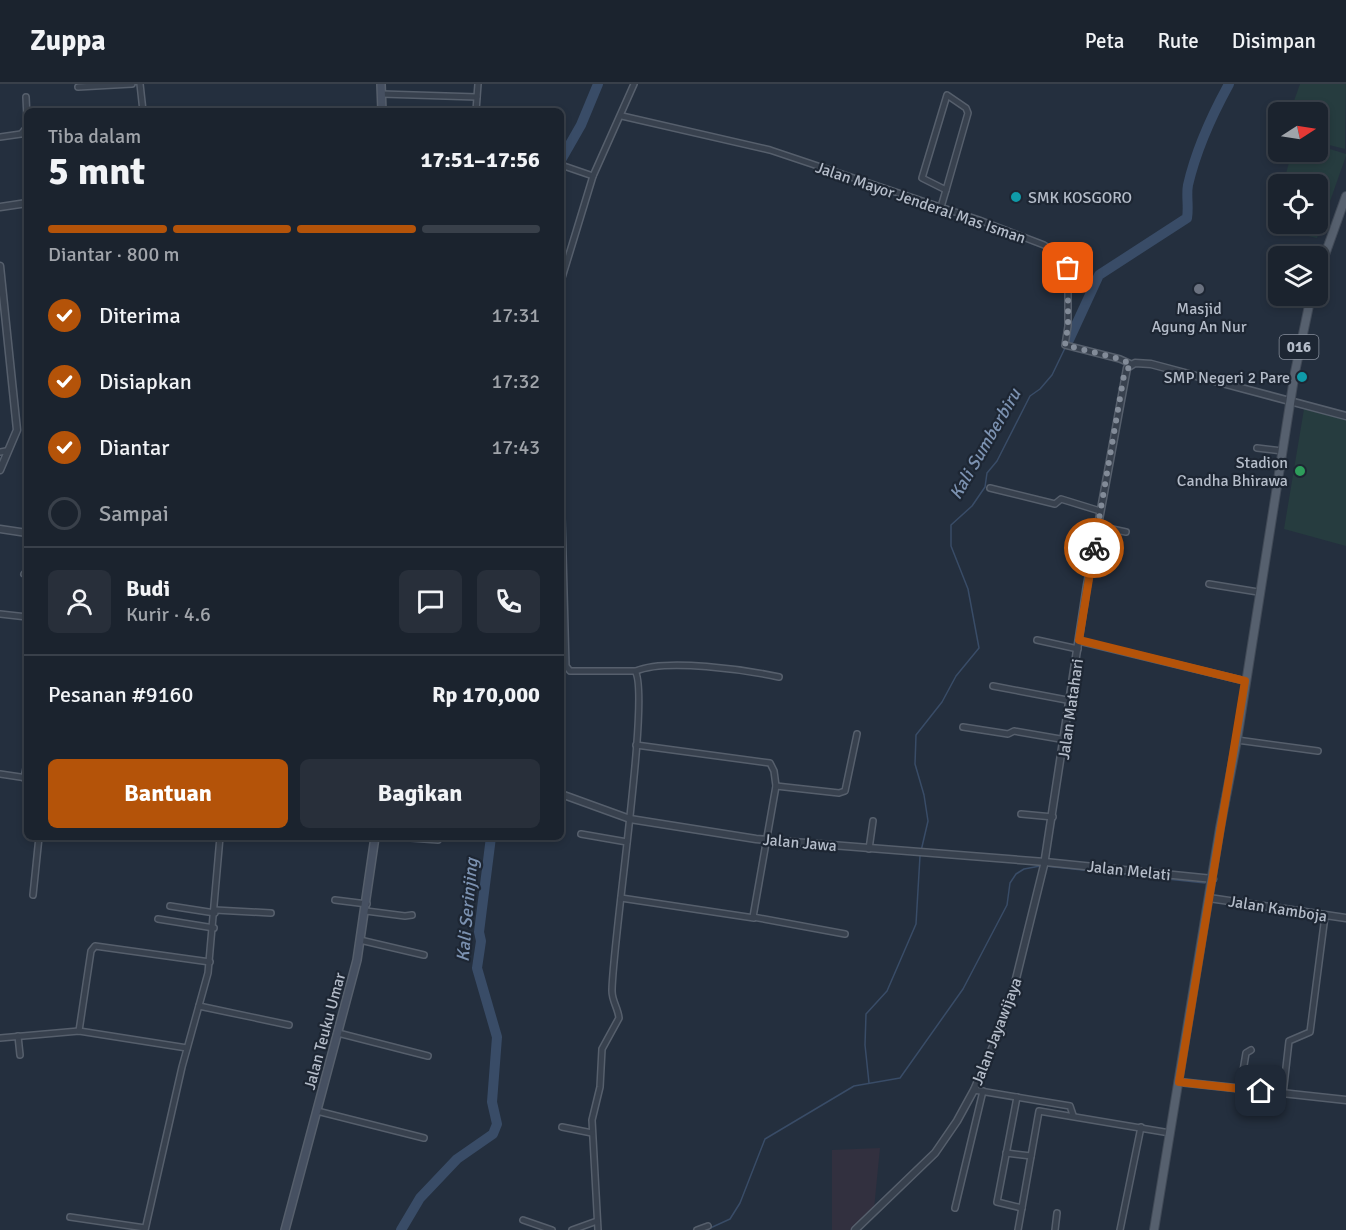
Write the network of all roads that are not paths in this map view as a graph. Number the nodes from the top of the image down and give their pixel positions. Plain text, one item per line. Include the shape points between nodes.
1 (132, 84) edge
2 (140, 84) edge
3 (381, 84) edge
4 (478, 84) edge
5 (634, 84) edge
6 (78, 87) dead end
7 (382, 93) junction
8 (26, 97) dead end
9 (477, 97) junction
10 (27, 108) edge
11 (143, 108) edge
12 (382, 108) edge
13 (476, 108) edge
14 (622, 116) junction
15 (24, 130) edge
16 (0, 137) edge
17 (564, 166) edge
18 (590, 175) junction
19 (946, 190) junction
20 (1346, 196) edge
21 (24, 203) edge
22 (0, 207) edge
23 (941, 207) junction
24 (1328, 246) edge
25 (0, 266) edge
26 (564, 270) edge
27 (1309, 306) edge
28 (1131, 364) junction
29 (1290, 399) junction
30 (1346, 416) edge
31 (1257, 448) dead end
32 (1282, 451) junction
33 (3, 452) edge
34 (0, 470) edge
35 (990, 488) dead end
36 (1100, 511) junction
37 (1098, 526) junction
38 (0, 529) edge
39 (1126, 532) dead end
40 (24, 533) edge
41 (1209, 584) dead end
42 (564, 592) edge
43 (1258, 592) junction
44 (0, 614) edge
45 (24, 617) edge
46 (1037, 640) dead end
47 (1079, 640) junction
48 (1078, 649) junction
49 (636, 671) junction
50 (779, 677) dead end
51 (1245, 681) junction
52 (993, 686) dead end
53 (1072, 701) junction
54 (963, 727) dead end
55 (857, 734) dead end
56 (1066, 740) junction
57 (1237, 740) junction
58 (636, 745) junction
59 (1318, 751) dead end
60 (0, 774) edge
61 (24, 778) edge
62 (776, 786) junction
63 (564, 795) edge
64 (1021, 814) dead end
65 (1053, 817) junction
66 (630, 819) junction
67 (873, 821) dead end
68 (582, 834) dead end
69 (766, 839) junction
70 (39, 840) edge
71 (220, 840) edge
72 (375, 840) edge
73 (627, 842) junction
74 (869, 849) junction
75 (1044, 865) junction
76 (1213, 879) junction
77 (33, 894) dead end
78 (621, 898) junction
79 (1209, 898) junction
80 (335, 900) dead end
81 (170, 906) dead end
82 (366, 908) junction
83 (215, 911) junction
84 (271, 914) dead end
85 (412, 915) dead end
86 (1324, 916) junction
87 (754, 918) junction
88 (1346, 918) edge
89 (158, 919) dead end
90 (214, 928) junction
91 (845, 934) dead end
92 (360, 940) junction
93 (424, 955) dead end
94 (210, 962) junction
95 (199, 1006) junction
96 (289, 1025) dead end
97 (79, 1032) junction
98 (338, 1033) junction
99 (18, 1036) junction
100 (0, 1038) edge
101 (187, 1048) junction
102 (1251, 1050) dead end
103 (20, 1055) dead end
104 (428, 1056) dead end
105 (1179, 1082) junction
106 (1240, 1089) junction
107 (974, 1090) junction
108 (983, 1091) junction
109 (1283, 1094) junction
110 (1017, 1097) junction
111 (1346, 1100) edge
112 (317, 1111) junction
113 (1073, 1115) junction
114 (562, 1127) dead end
115 (1141, 1128) junction
116 (591, 1133) junction
117 (1170, 1133) junction
118 (424, 1138) dead end
119 (1006, 1153) junction
120 (1031, 1156) junction
121 (955, 1208) dead end
122 (1022, 1208) junction
123 (1057, 1213) dead end
124 (69, 1217) dead end
125 (523, 1220) dead end
126 (597, 1221) junction
127 (708, 1226) dead end
128 (145, 1229) edge
129 (285, 1230) edge
130 (552, 1230) edge
131 (572, 1230) edge
132 (598, 1230) edge
133 (697, 1230) edge
134 (855, 1230) edge
135 (1018, 1230) edge
136 (1055, 1230) edge
137 (1120, 1230) edge
138 (1154, 1230) edge

1 - 6 street
2 - 11 street
3 - 7 main road
4 - 9 street
5 - 14 street
7 - 9 street
7 - 12 main road
8 - 10 street
9 - 13 street
14 - 18 street
14 - 23 street, Jalan Mayor Jenderal Mas Isman via 770,150
15 - 16 street
17 - 18 street
18 - 26 street
19 - 19 street via 968,113 948,94 922,178
19 - 23 street
20 - 24 main road
21 - 22 street
23 - 28 street, Jalan Mayor Jenderal Mas Isman via 1018,234 1063,258 1069,279 1066,345
25 - 33 street via 17,425 15,436
27 - 29 main road, 016
28 - 29 street via 1151,364
28 - 36 street, Jalan Matahari via 1124,375
29 - 30 street
29 - 32 main road, 016
31 - 32 street
32 - 43 main road, 016
33 - 34 street
35 - 36 street via 1054,504 1061,499
36 - 37 street, Jalan Matahari
37 - 39 street
37 - 47 street, Jalan Matahari
38 - 40 street
41 - 43 street
42 - 49 street via 566,666 570,671
43 - 51 main road, 016
44 - 45 street
46 - 48 street
47 - 48 street, Jalan Matahari
47 - 51 street
48 - 53 street, Jalan Matahari
49 - 50 street via 649,666 736,669
49 - 58 street
51 - 57 main road, 016
52 - 53 street
53 - 56 street, Jalan Matahari
54 - 56 street
55 - 62 street via 845,791
56 - 65 street, Jalan Matahari
57 - 59 street
57 - 76 main road, 016
58 - 62 street via 767,762 773,768
58 - 66 street
60 - 61 street
62 - 69 street
63 - 66 street, Jalan Jawa
64 - 65 street
65 - 75 street, Jalan Matahari
66 - 69 street, Jalan Jawa
66 - 73 street
67 - 74 street
68 - 73 street
69 - 74 street, Jalan Jawa
69 - 87 street
70 - 77 street
71 - 83 street
72 - 82 main road, Jalan Teuku Umar
73 - 78 street
74 - 75 street, Jalan Jawa
75 - 76 street, Jalan Melati
75 - 107 street, Jalan Jayawijaya via 1013,991
76 - 79 main road, 016
78 - 87 street
78 - 116 street via 612,994 619,1018 602,1049
79 - 86 street, Jalan Kamboja
79 - 105 main road, 016
80 - 82 street
81 - 83 street
82 - 85 street
82 - 92 main road, Jalan Teuku Umar
83 - 84 street
83 - 90 street
86 - 88 street, Jalan Kamboja
86 - 109 street via 1310,1032 1289,1041
87 - 91 street
89 - 90 street
90 - 94 street
92 - 93 street
92 - 98 main road, Jalan Teuku Umar
94 - 95 street
94 - 97 street via 95,946 91,951
95 - 96 street
95 - 101 street
97 - 99 street
97 - 101 street
98 - 104 street
98 - 112 main road, Jalan Teuku Umar
99 - 100 street
99 - 103 street
101 - 128 street
102 - 106 street via 1246,1053
105 - 106 street
105 - 117 main road, 016
106 - 109 street
107 - 108 street
107 - 134 street, Jalan Jayawijaya via 935,1154
108 - 110 street
108 - 121 street
109 - 111 street
110 - 113 street via 1070,1106
110 - 119 street
112 - 118 street
112 - 129 main road, Jalan Teuku Umar
113 - 115 street
113 - 120 street via 1039,1111
114 - 116 street
115 - 117 street
115 - 137 street
116 - 126 street
117 - 138 main road, 016
119 - 120 street
119 - 122 street via 997,1202
120 - 122 street
122 - 135 street
123 - 136 street
124 - 128 street
125 - 130 street
126 - 131 street
126 - 132 street
127 - 133 street

